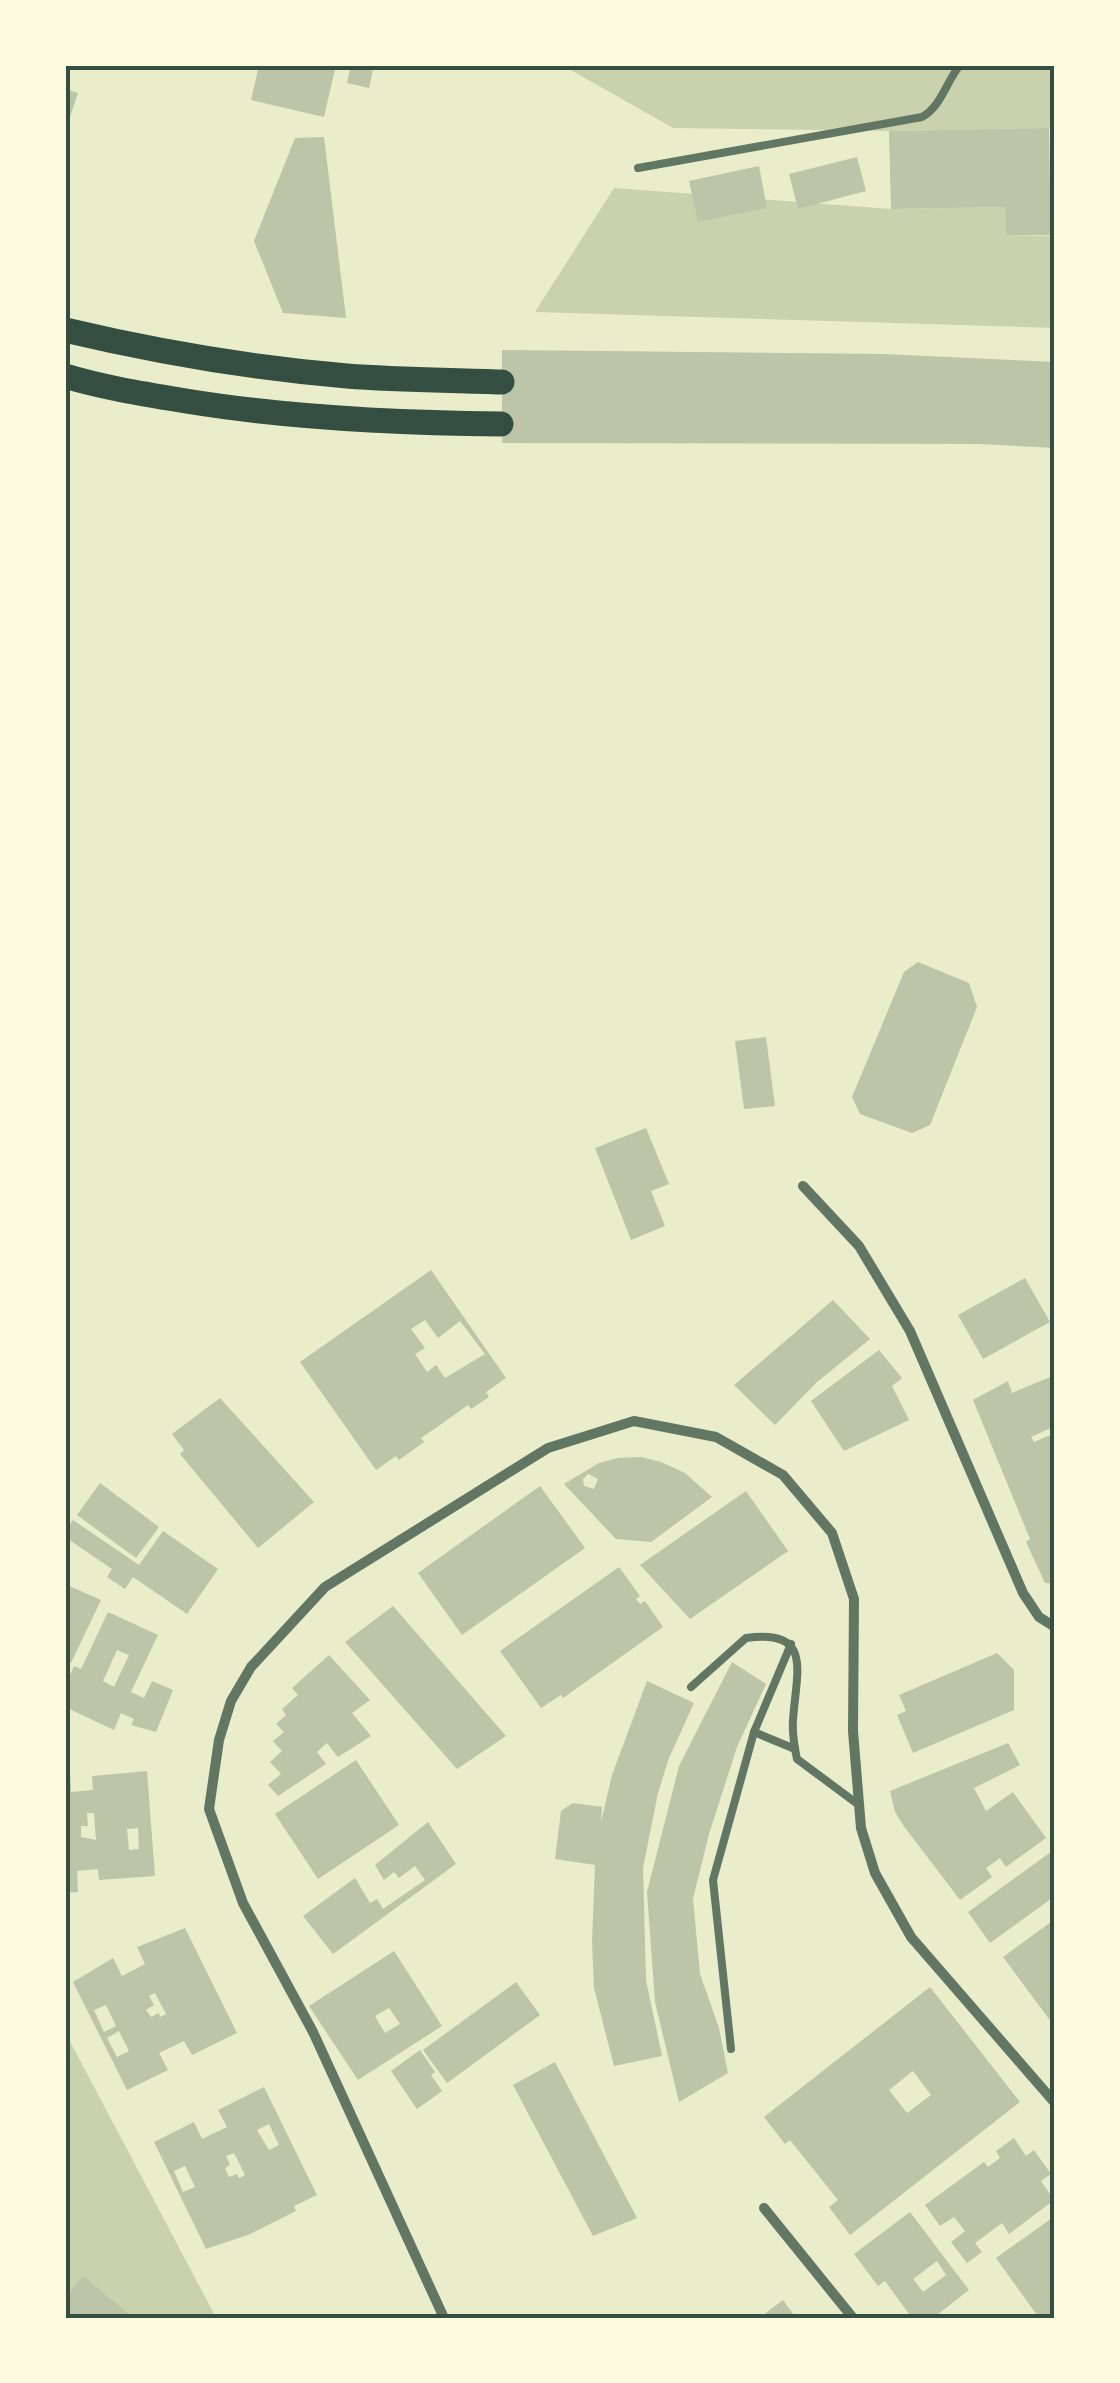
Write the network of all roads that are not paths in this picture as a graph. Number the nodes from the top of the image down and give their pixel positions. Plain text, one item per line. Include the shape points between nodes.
1 (960, 65) edge
2 (638, 168) dead end
3 (65, 330) edge
4 (65, 376) edge
5 (502, 382) dead end
6 (501, 424) dead end
7 (803, 1186) dead end
8 (1055, 1628) edge
9 (791, 1644) junction
10 (692, 1687) dead end
11 (754, 1732) junction
12 (795, 1749) junction
13 (859, 1805) junction
14 (731, 2049) dead end
15 (1055, 2103) edge
16 (764, 2208) dead end
17 (444, 2318) edge
18 (853, 2318) edge

1 - 2 lane via 922,117
3 - 5 highway via 213,360 349,376
4 - 6 highway via 231,408 414,424
7 - 8 street via 858,1246 910,1331 1022,1593
9 - 10 lane via 781,1637 746,1638
9 - 11 lane
9 - 12 lane via 799,1658
11 - 12 lane
11 - 14 lane via 713,1880
12 - 13 lane
13 - 15 street via 874,1873 911,1937
13 - 17 street via 854,1599 832,1533 782,1475 716,1437 634,1421 548,1448 325,1586 250,1667 219,1740 209,1809 243,1903 313,2032
16 - 18 street

